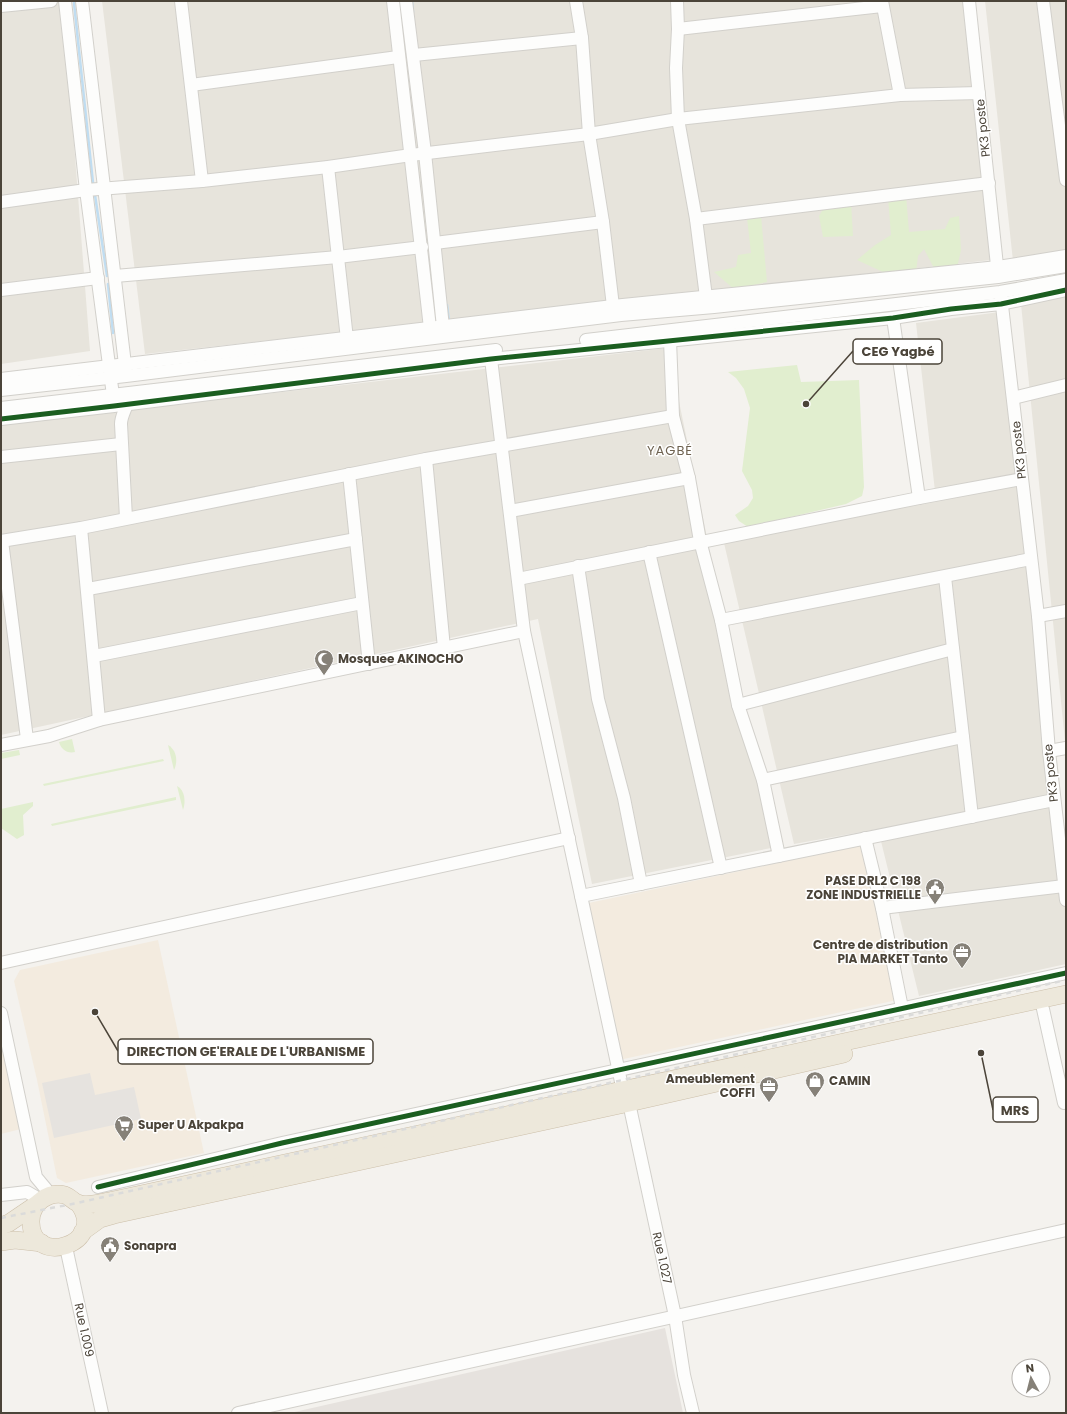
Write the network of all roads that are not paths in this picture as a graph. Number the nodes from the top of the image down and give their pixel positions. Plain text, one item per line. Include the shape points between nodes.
1 (51, 1) edge
2 (66, 1) edge
3 (82, 1) edge
4 (181, 1) edge
5 (392, 1) edge
6 (406, 1) edge
7 (576, 1) edge
8 (677, 1) edge
9 (969, 1) edge
10 (1043, 1) edge
11 (882, 4) edge
12 (1, 6) edge
13 (678, 29) junction
14 (582, 38) junction
15 (414, 55) junction
16 (398, 58) junction
17 (191, 85) junction
18 (979, 92) junction
19 (900, 95) junction
20 (678, 119) junction
21 (589, 134) junction
22 (425, 153) junction
23 (412, 155) junction
24 (328, 167) junction
25 (1066, 180) edge
26 (202, 181) junction
27 (989, 183) junction
28 (106, 189) junction
29 (86, 190) junction
30 (1, 202) edge
31 (696, 219) junction
32 (603, 222) junction
33 (435, 243) junction
34 (422, 247) junction
35 (1066, 256) edge
36 (338, 257) junction
37 (1066, 266) edge
38 (998, 272) junction
39 (115, 276) junction
40 (98, 278) junction
41 (1066, 280) edge
42 (1, 290) edge
43 (1066, 290) edge
44 (706, 297) junction
45 (1001, 298) junction
46 (613, 306) junction
47 (893, 318) junction
48 (443, 327) junction
49 (430, 328) junction
50 (347, 339) junction
51 (670, 340) junction
52 (491, 359) junction
53 (126, 371) junction
54 (110, 372) junction
55 (1, 379) edge
56 (1066, 385) edge
57 (1, 390) edge
58 (1013, 398) junction
59 (128, 399) junction
60 (116, 406) junction
61 (1, 408) edge
62 (673, 416) junction
63 (1, 418) edge
64 (121, 444) junction
65 (502, 445) junction
66 (1, 457) edge
67 (426, 459) junction
68 (349, 474) junction
69 (690, 478) junction
70 (1022, 479) junction
71 (919, 498) junction
72 (510, 511) junction
73 (126, 518) junction
74 (81, 528) junction
75 (356, 539) junction
76 (1, 541) edge
77 (700, 541) junction
78 (649, 552) junction
79 (1032, 559) junction
80 (578, 566) junction
81 (945, 577) junction
82 (518, 579) junction
83 (88, 589) junction
84 (362, 603) junction
85 (1066, 611) edge
86 (1038, 616) junction
87 (721, 620) junction
88 (524, 631) junction
89 (444, 648) junction
90 (953, 649) junction
91 (94, 656) junction
92 (369, 664) junction
93 (738, 705) junction
94 (99, 720) junction
95 (963, 737) junction
96 (27, 738) junction
97 (1, 745) edge
98 (1066, 748) edge
99 (1049, 751) junction
100 (764, 780) junction
101 (1054, 800) junction
102 (972, 817) junction
103 (569, 838) junction
104 (865, 838) junction
105 (779, 856) junction
106 (721, 868) junction
107 (641, 884) junction
108 (1064, 886) junction
109 (581, 896) junction
110 (1066, 900) edge
111 (882, 908) junction
112 (1, 963) edge
113 (1066, 973) edge
114 (1066, 994) edge
115 (1066, 1005) edge
116 (902, 1008) junction
117 (1043, 1009) junction
118 (1, 1013) edge
119 (619, 1070) junction
120 (626, 1097) junction
121 (1064, 1103) dead end
122 (98, 1187) dead end
123 (1, 1196) edge
124 (43, 1200) junction
125 (78, 1203) junction
126 (1, 1226) edge
127 (1066, 1230) edge
128 (82, 1232) junction
129 (1, 1242) edge
130 (42, 1243) junction
131 (66, 1247) junction
132 (675, 1316) junction
133 (102, 1413) edge
134 (238, 1413) edge
135 (693, 1413) edge

1 - 12 street
2 - 29 street
3 - 28 street
4 - 17 street
5 - 16 street
6 - 15 street
7 - 14 street
8 - 13 street
9 - 18 street, PK3 poste
10 - 25 street
11 - 13 street
11 - 19 street
13 - 20 street
14 - 15 street
14 - 21 street
15 - 22 street
16 - 17 street
16 - 23 street
17 - 26 street
18 - 19 street
18 - 27 street, PK3 poste
19 - 20 street
20 - 21 street
20 - 31 street
21 - 22 street
21 - 32 street
22 - 23 street
22 - 33 street
23 - 24 street
23 - 34 street
24 - 26 street
24 - 36 street
26 - 28 street
27 - 31 street
27 - 38 street, PK3 poste
28 - 29 street
28 - 39 street
29 - 30 street
29 - 40 street
31 - 44 street
32 - 33 street
32 - 46 street
33 - 48 street
34 - 36 street
34 - 49 street
35 - 38 street
36 - 39 street
36 - 50 street
37 - 38 street
38 - 44 street
38 - 45 street, PK3 poste
38 - 53 street via 714,307 621,315 340,349
39 - 53 street
40 - 42 street
40 - 54 street
41 - 45 street
43 - 45 street
44 - 46 street
45 - 47 street
45 - 58 street, PK3 poste
45 - 59 street via 434,357
46 - 48 street
47 - 51 street
47 - 71 street
48 - 49 street
49 - 50 street
50 - 53 street via 264,347
51 - 52 street
51 - 62 street
52 - 59 street
52 - 65 street, Rue 1.027
53 - 54 street
53 - 59 street
54 - 55 street
54 - 57 street
54 - 60 street
56 - 58 street
58 - 70 street, PK3 poste
59 - 60 street
60 - 61 street
60 - 63 street
60 - 64 street
62 - 65 street
62 - 69 street
64 - 66 street
64 - 73 street
65 - 67 street
65 - 72 street, Rue 1.027
67 - 68 street
67 - 89 street
68 - 73 street
68 - 75 street
69 - 72 street
69 - 77 street
70 - 71 street
70 - 79 street, PK3 poste
71 - 77 street
72 - 82 street, Rue 1.027
73 - 74 street
74 - 76 street
74 - 83 street
75 - 83 street
75 - 84 street
76 - 96 street
77 - 78 street
77 - 87 street
78 - 80 street
78 - 106 street
79 - 81 street
79 - 86 street, PK3 poste
80 - 82 street
80 - 107 street via 598,699 624,798
81 - 87 street
81 - 90 street
82 - 88 street, Rue 1.027
83 - 91 street
84 - 91 street
84 - 92 street
85 - 86 street
86 - 99 street, PK3 poste
87 - 93 street
88 - 89 street
88 - 103 street, Rue 1.027
89 - 92 street
90 - 93 street
90 - 95 street
91 - 94 street
92 - 94 street
93 - 100 street
94 - 96 street via 49,736
95 - 100 street
95 - 102 street
96 - 97 street
98 - 99 street
99 - 101 street, PK3 poste
100 - 105 street
101 - 102 street
101 - 108 street, PK3 poste
102 - 104 street
103 - 109 street, Rue 1.027
103 - 112 street
104 - 105 street
104 - 111 street
105 - 106 street
106 - 107 street
107 - 109 street
108 - 110 street, PK3 poste
108 - 111 street
109 - 119 street, Rue 1.027
111 - 116 street
113 - 116 street
114 - 120 highway
115 - 117 highway
116 - 119 street
117 - 120 highway
117 - 121 street
118 - 124 street
119 - 120 street, Rue 1.027
119 - 122 street via 282,1143
120 - 125 highway via 109,1202
120 - 128 highway via 100,1218
120 - 132 street, Rue 1.027
123 - 124 street via 27,1192
124 - 125 highway via 67,1196
124 - 126 highway
124 - 130 highway via 31,1215 31,1227
125 - 128 highway via 84,1217
127 - 132 street
128 - 131 highway via 76,1241
129 - 130 highway via 15,1240
130 - 131 highway via 54,1248
131 - 133 street, Rue 1.009
132 - 134 street
132 - 135 street, Rue 1.027

